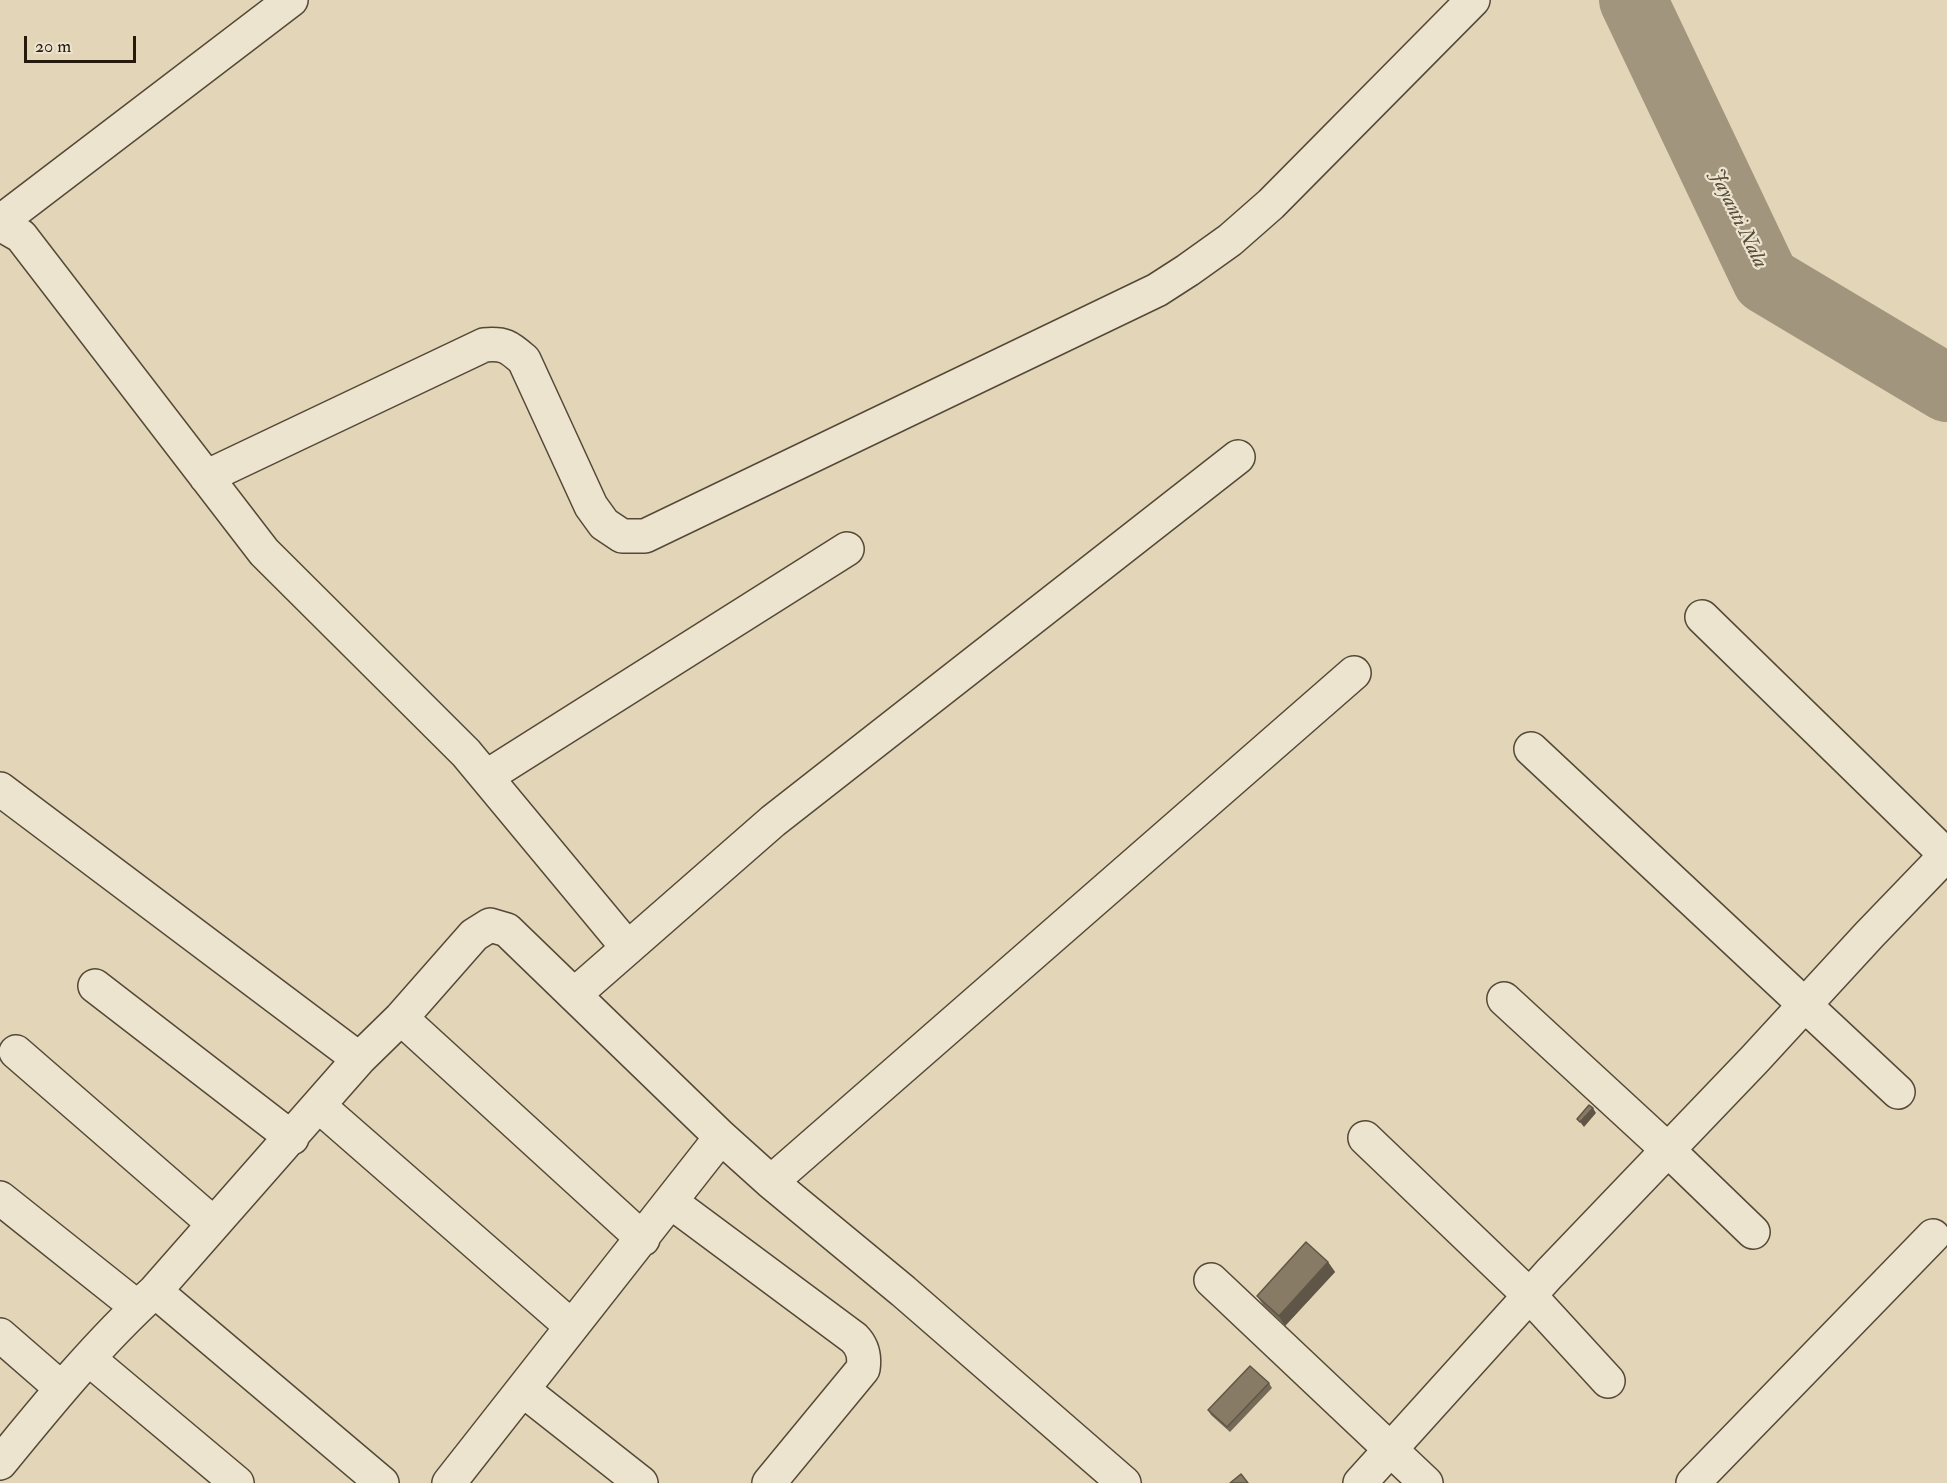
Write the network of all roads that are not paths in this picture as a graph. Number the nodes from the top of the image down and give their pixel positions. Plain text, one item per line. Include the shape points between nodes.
1 (291, 0) edge
2 (1473, 0) edge
3 (0, 223) edge
4 (1238, 457) dead end
5 (206, 477) junction
6 (847, 549) dead end
7 (1702, 617) dead end
8 (1354, 673) dead end
9 (1531, 749) dead end
10 (486, 777) junction
11 (0, 789) edge
12 (1947, 855) edge
13 (628, 948) junction
14 (95, 986) dead end
15 (574, 995) junction
16 (1504, 999) dead end
17 (1804, 1005) junction
18 (401, 1018) junction
19 (16, 1052) dead end
20 (359, 1059) junction
21 (1898, 1092) dead end
22 (319, 1106) junction
23 (721, 1137) junction
24 (292, 1138) junction
25 (1365, 1138) dead end
26 (1668, 1150) junction
27 (771, 1182) junction
28 (0, 1198) edge
29 (671, 1202) junction
30 (214, 1224) junction
31 (1753, 1233) dead end
32 (1933, 1236) dead end
33 (643, 1239) junction
34 (1211, 1280) dead end
35 (1530, 1296) junction
36 (146, 1299) junction
37 (572, 1326) junction
38 (0, 1335) edge
39 (89, 1359) junction
40 (1608, 1382) dead end
41 (61, 1388) junction
42 (523, 1390) junction
43 (1391, 1448) junction
44 (0, 1463) edge
45 (237, 1483) edge
46 (382, 1483) edge
47 (449, 1483) edge
48 (641, 1483) edge
49 (770, 1483) edge
50 (1124, 1483) edge
51 (1360, 1483) edge
52 (1426, 1483) edge
53 (1693, 1483) edge

1 - 3 street
2 - 5 street via 1271,204 1188,270 1157,290 645,536 622,536 604,524 591,506 525,360 509,347 497,344 484,345
3 - 5 street via 21,236
4 - 13 street via 773,821
5 - 10 street via 264,552
6 - 10 street
7 - 12 street
8 - 27 street
9 - 17 street
10 - 13 street
11 - 20 street
12 - 17 street
13 - 15 street
14 - 24 street
15 - 18 street via 507,930 490,925 474,935
15 - 23 street
16 - 26 street
17 - 21 street
17 - 26 street
18 - 20 street
18 - 33 street
19 - 30 street
20 - 22 street
22 - 24 street
22 - 37 street
23 - 27 street
23 - 29 street
24 - 30 street
25 - 35 street
26 - 31 street
26 - 35 street
27 - 50 street
28 - 36 street
29 - 33 street
29 - 49 street via 854,1338 864,1352 863,1368
30 - 36 street
32 - 53 street
33 - 37 street
34 - 43 street
35 - 40 street
35 - 43 street
36 - 39 street
36 - 46 street
37 - 42 street
38 - 41 street
39 - 41 street
39 - 45 street
41 - 44 street
42 - 47 street
42 - 48 street
43 - 51 street
43 - 52 street

